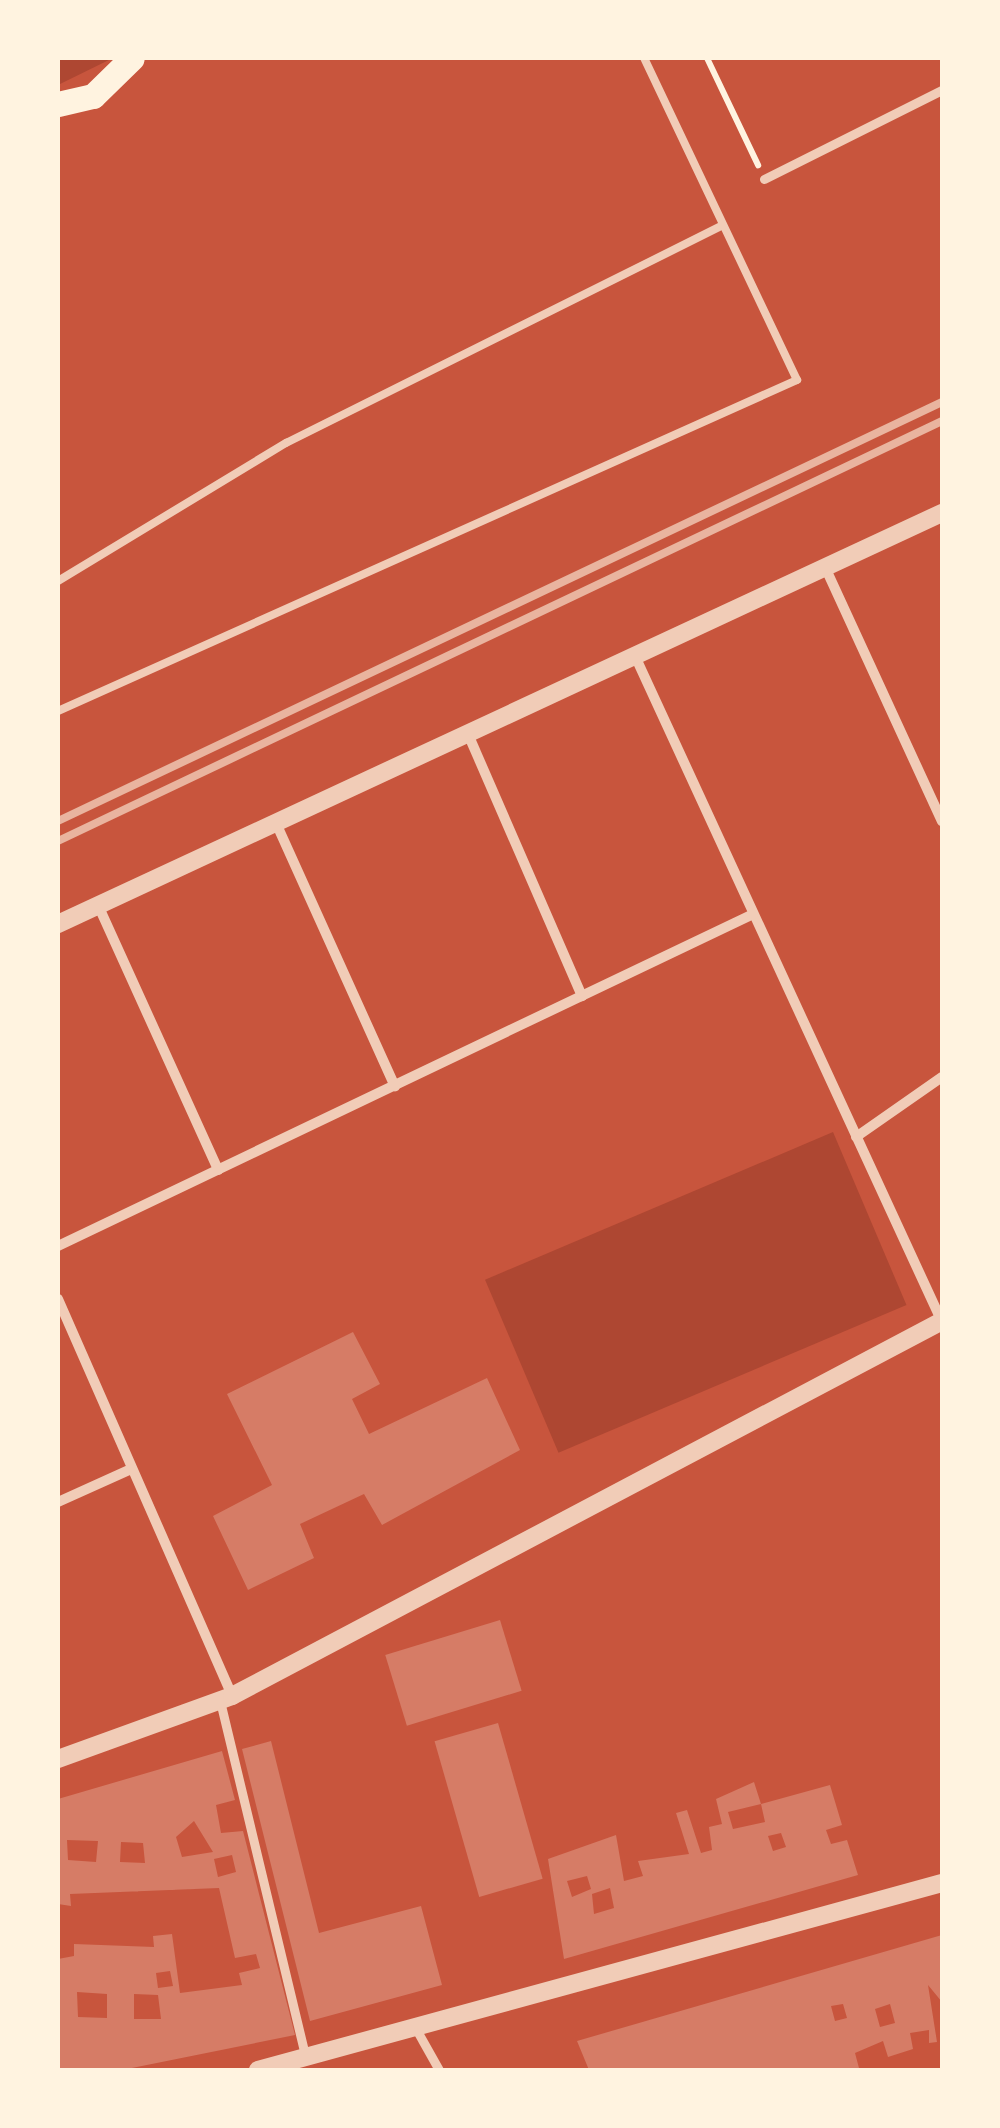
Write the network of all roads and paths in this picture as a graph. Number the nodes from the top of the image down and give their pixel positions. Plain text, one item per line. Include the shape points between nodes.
1 (132, 58) edge
2 (644, 58) edge
3 (706, 58) edge
4 (942, 90) edge
5 (58, 104) edge
6 (764, 179) joint
7 (722, 226) junction
8 (942, 512) edge
9 (825, 568) junction
10 (58, 580) edge
11 (634, 656) junction
12 (58, 711) edge
13 (468, 734) junction
14 (942, 822) edge
15 (276, 823) junction
16 (98, 905) junction
17 (753, 914) junction
18 (58, 924) edge
19 (582, 996) junction
20 (942, 1076) edge
21 (394, 1086) junction
22 (856, 1137) junction
23 (218, 1170) junction
24 (58, 1246) edge
25 (58, 1299) edge
26 (942, 1321) edge
27 (131, 1469) junction
28 (58, 1502) edge
29 (226, 1699) junction
30 (58, 1759) edge
31 (942, 1884) edge
32 (416, 2029) junction
33 (310, 2064) edge
34 (258, 2070) edge
35 (440, 2070) edge

1 - 5 main road via 93,96
2 - 7 lane
3 - 6 path
4 - 6 street
7 - 10 lane via 286,443
7 - 12 lane via 797,380
8 - 9 street
9 - 11 street
9 - 14 street
11 - 13 street
11 - 17 street
13 - 15 street
13 - 19 street
15 - 16 street
15 - 21 street
16 - 18 street
16 - 23 street
17 - 19 street
17 - 22 street
19 - 21 street
20 - 22 street
21 - 23 street
22 - 26 street
23 - 24 street
25 - 27 street
26 - 29 street
27 - 28 street
27 - 29 street
29 - 30 street
29 - 33 street
31 - 32 street
32 - 33 street
32 - 35 street
33 - 34 street

